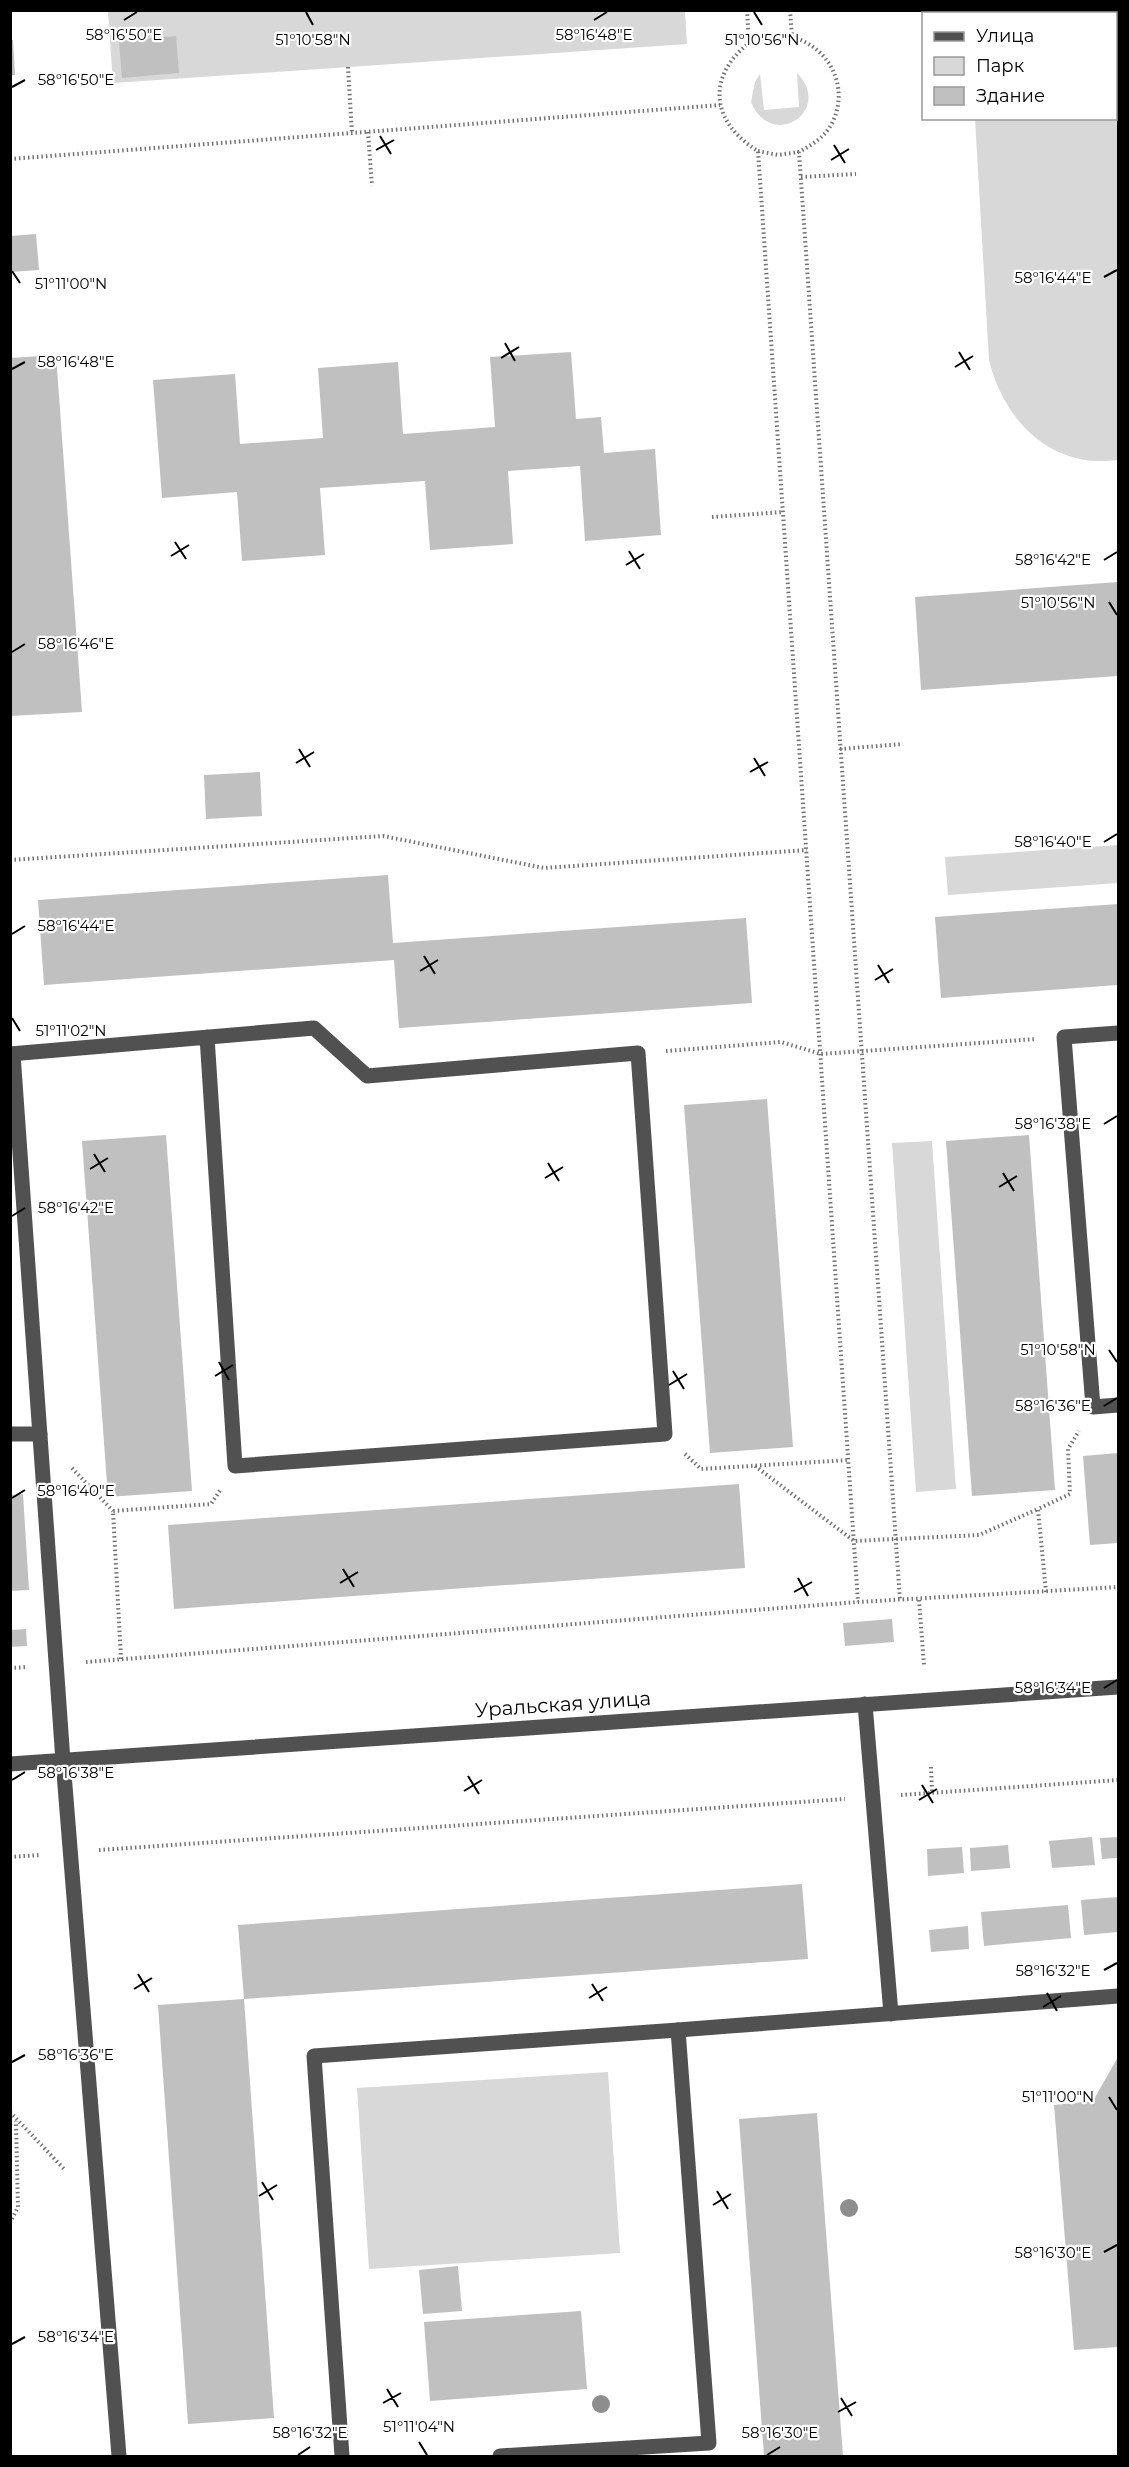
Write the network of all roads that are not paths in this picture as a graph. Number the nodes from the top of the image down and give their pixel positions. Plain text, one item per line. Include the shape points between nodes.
1 (1119, 1033) edge
2 (207, 1037) junction
3 (11, 1054) edge
4 (1119, 1405) edge
5 (10, 1434) edge
6 (40, 1434) junction
7 (1119, 1687) edge
8 (865, 1704) junction
9 (63, 1761) junction
10 (10, 1764) edge
11 (1119, 1996) edge
12 (891, 2014) junction
13 (678, 2030) junction
14 (711, 2450) edge
15 (119, 2457) edge
16 (342, 2457) edge
17 (500, 2457) edge

1 - 4 street via 1064,1037 1092,1407
2 - 2 street via 314,1028 367,1076 638,1053 665,1434 235,1466
2 - 3 street
3 - 6 street
5 - 6 street
6 - 9 street
7 - 8 street, Уральская улица
8 - 9 street, Уральская улица
8 - 12 street
9 - 10 street, Уральская улица
9 - 15 street
11 - 12 street
12 - 13 street
13 - 14 street
13 - 16 street via 314,2056
14 - 17 street

